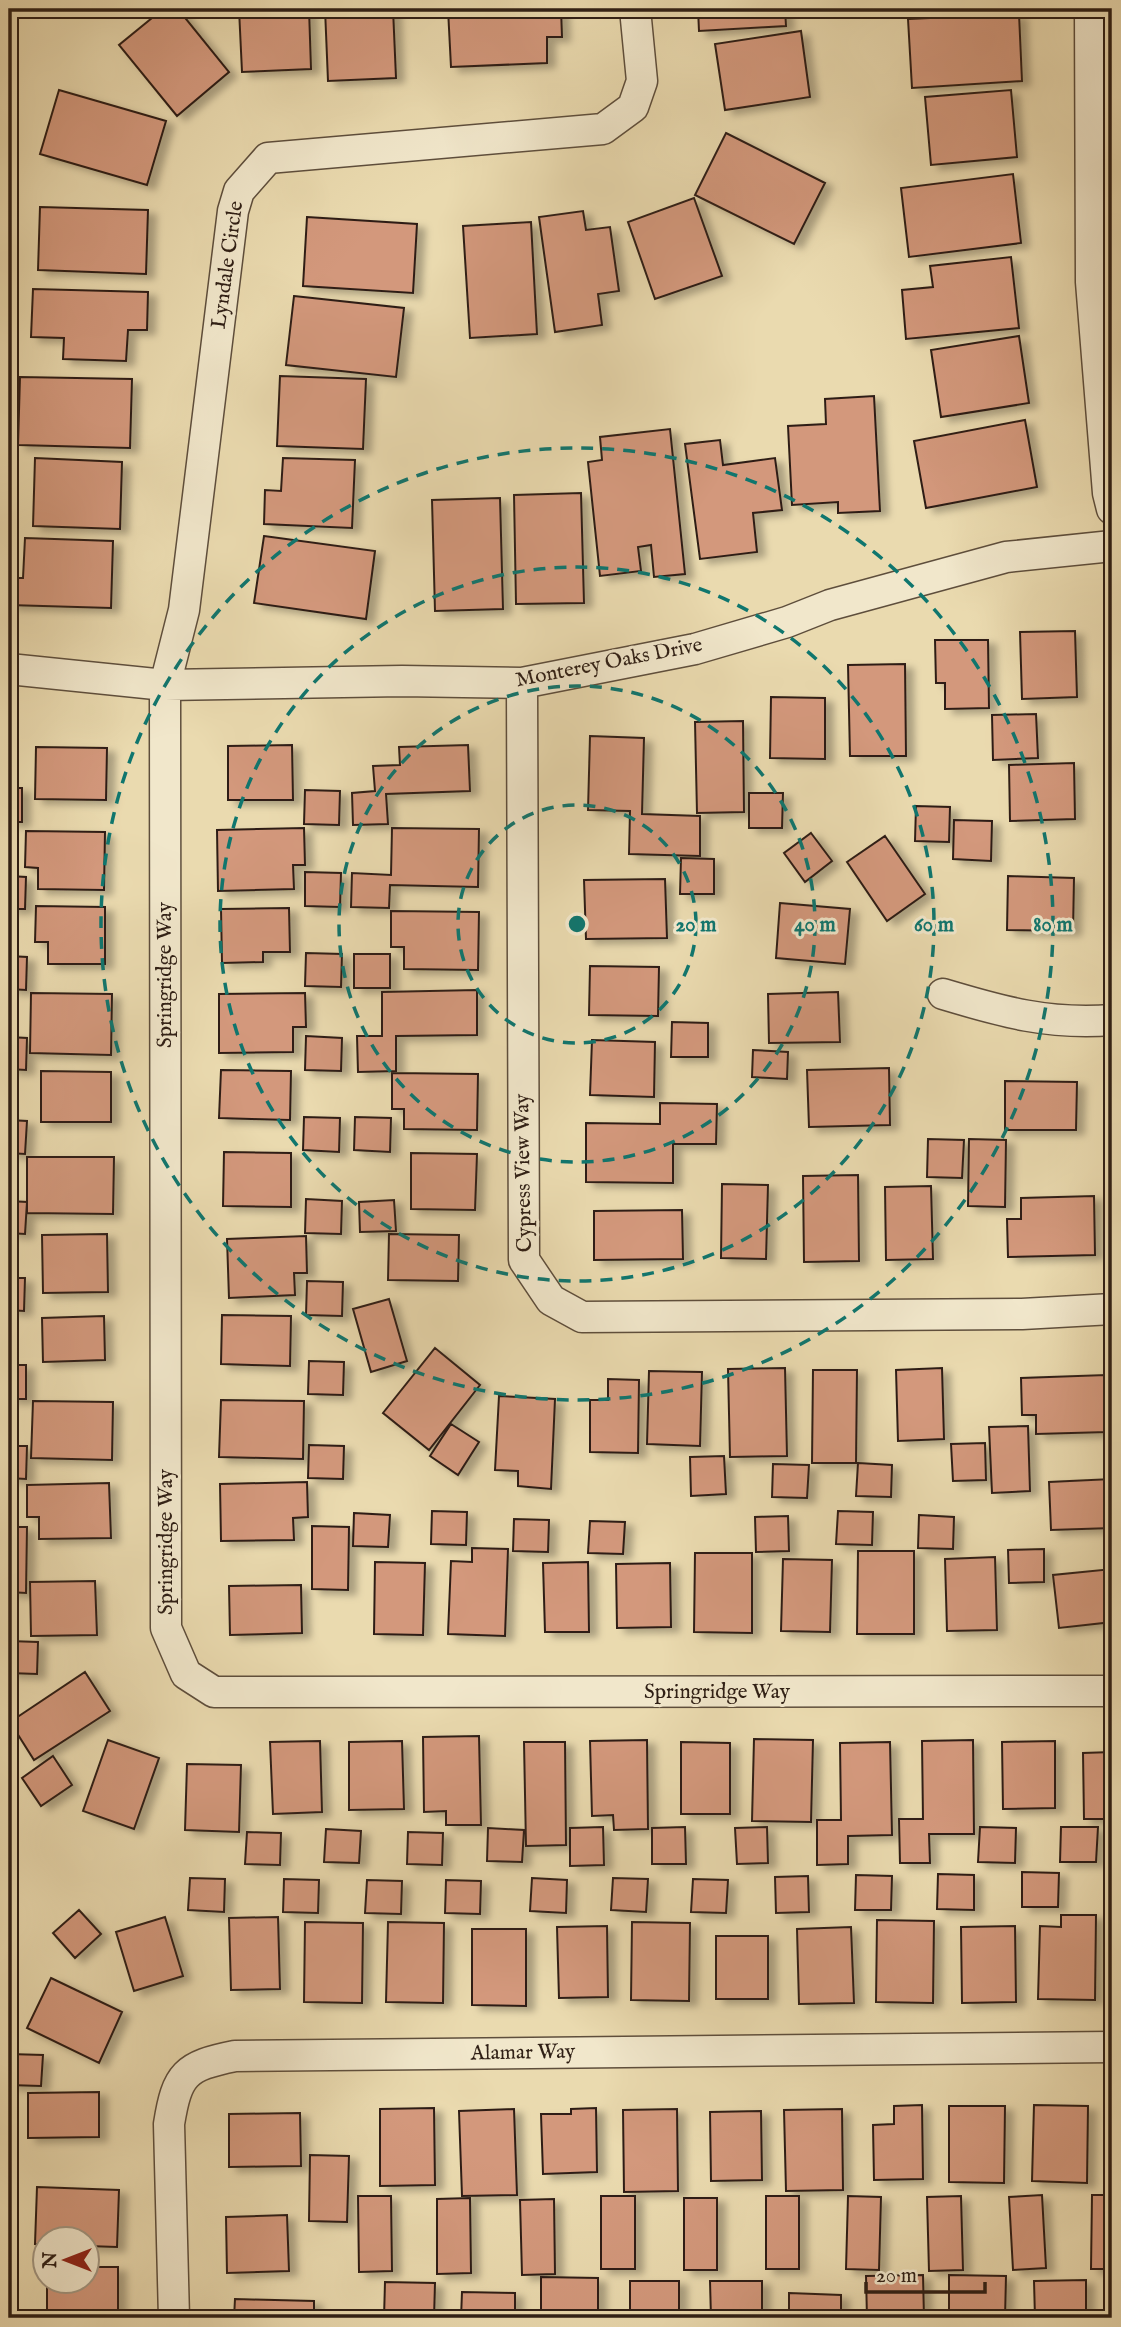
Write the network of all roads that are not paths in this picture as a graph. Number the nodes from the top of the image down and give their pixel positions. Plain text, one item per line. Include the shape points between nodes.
1 (635, 9) edge
2 (1090, 9) edge
3 (1112, 509) edge
4 (1112, 546) edge
5 (9, 668) edge
6 (522, 683) junction
7 (165, 685) junction
8 (943, 994) dead end
9 (1112, 1020) edge
10 (1112, 1309) edge
11 (1112, 1691) edge
12 (1112, 2047) edge
13 (174, 2318) edge

1 - 7 street, Lyndale Circle via 642,81 632,107 603,129 268,158 239,191 184,610
2 - 3 street via 1091,282
4 - 6 street, Monterey Oaks Drive via 1006,557 830,605 695,649
5 - 7 street, Monterey Oaks Drive
6 - 7 street, Monterey Oaks Drive
6 - 10 street, Cypress View Way via 524,1260 551,1300 582,1317 1022,1314
7 - 11 street, Springridge Way via 166,1628 187,1674 214,1692
8 - 9 street via 1048,1020
12 - 13 street, Alamar Way via 235,2056 208,2062 185,2073 173,2097 169,2124

